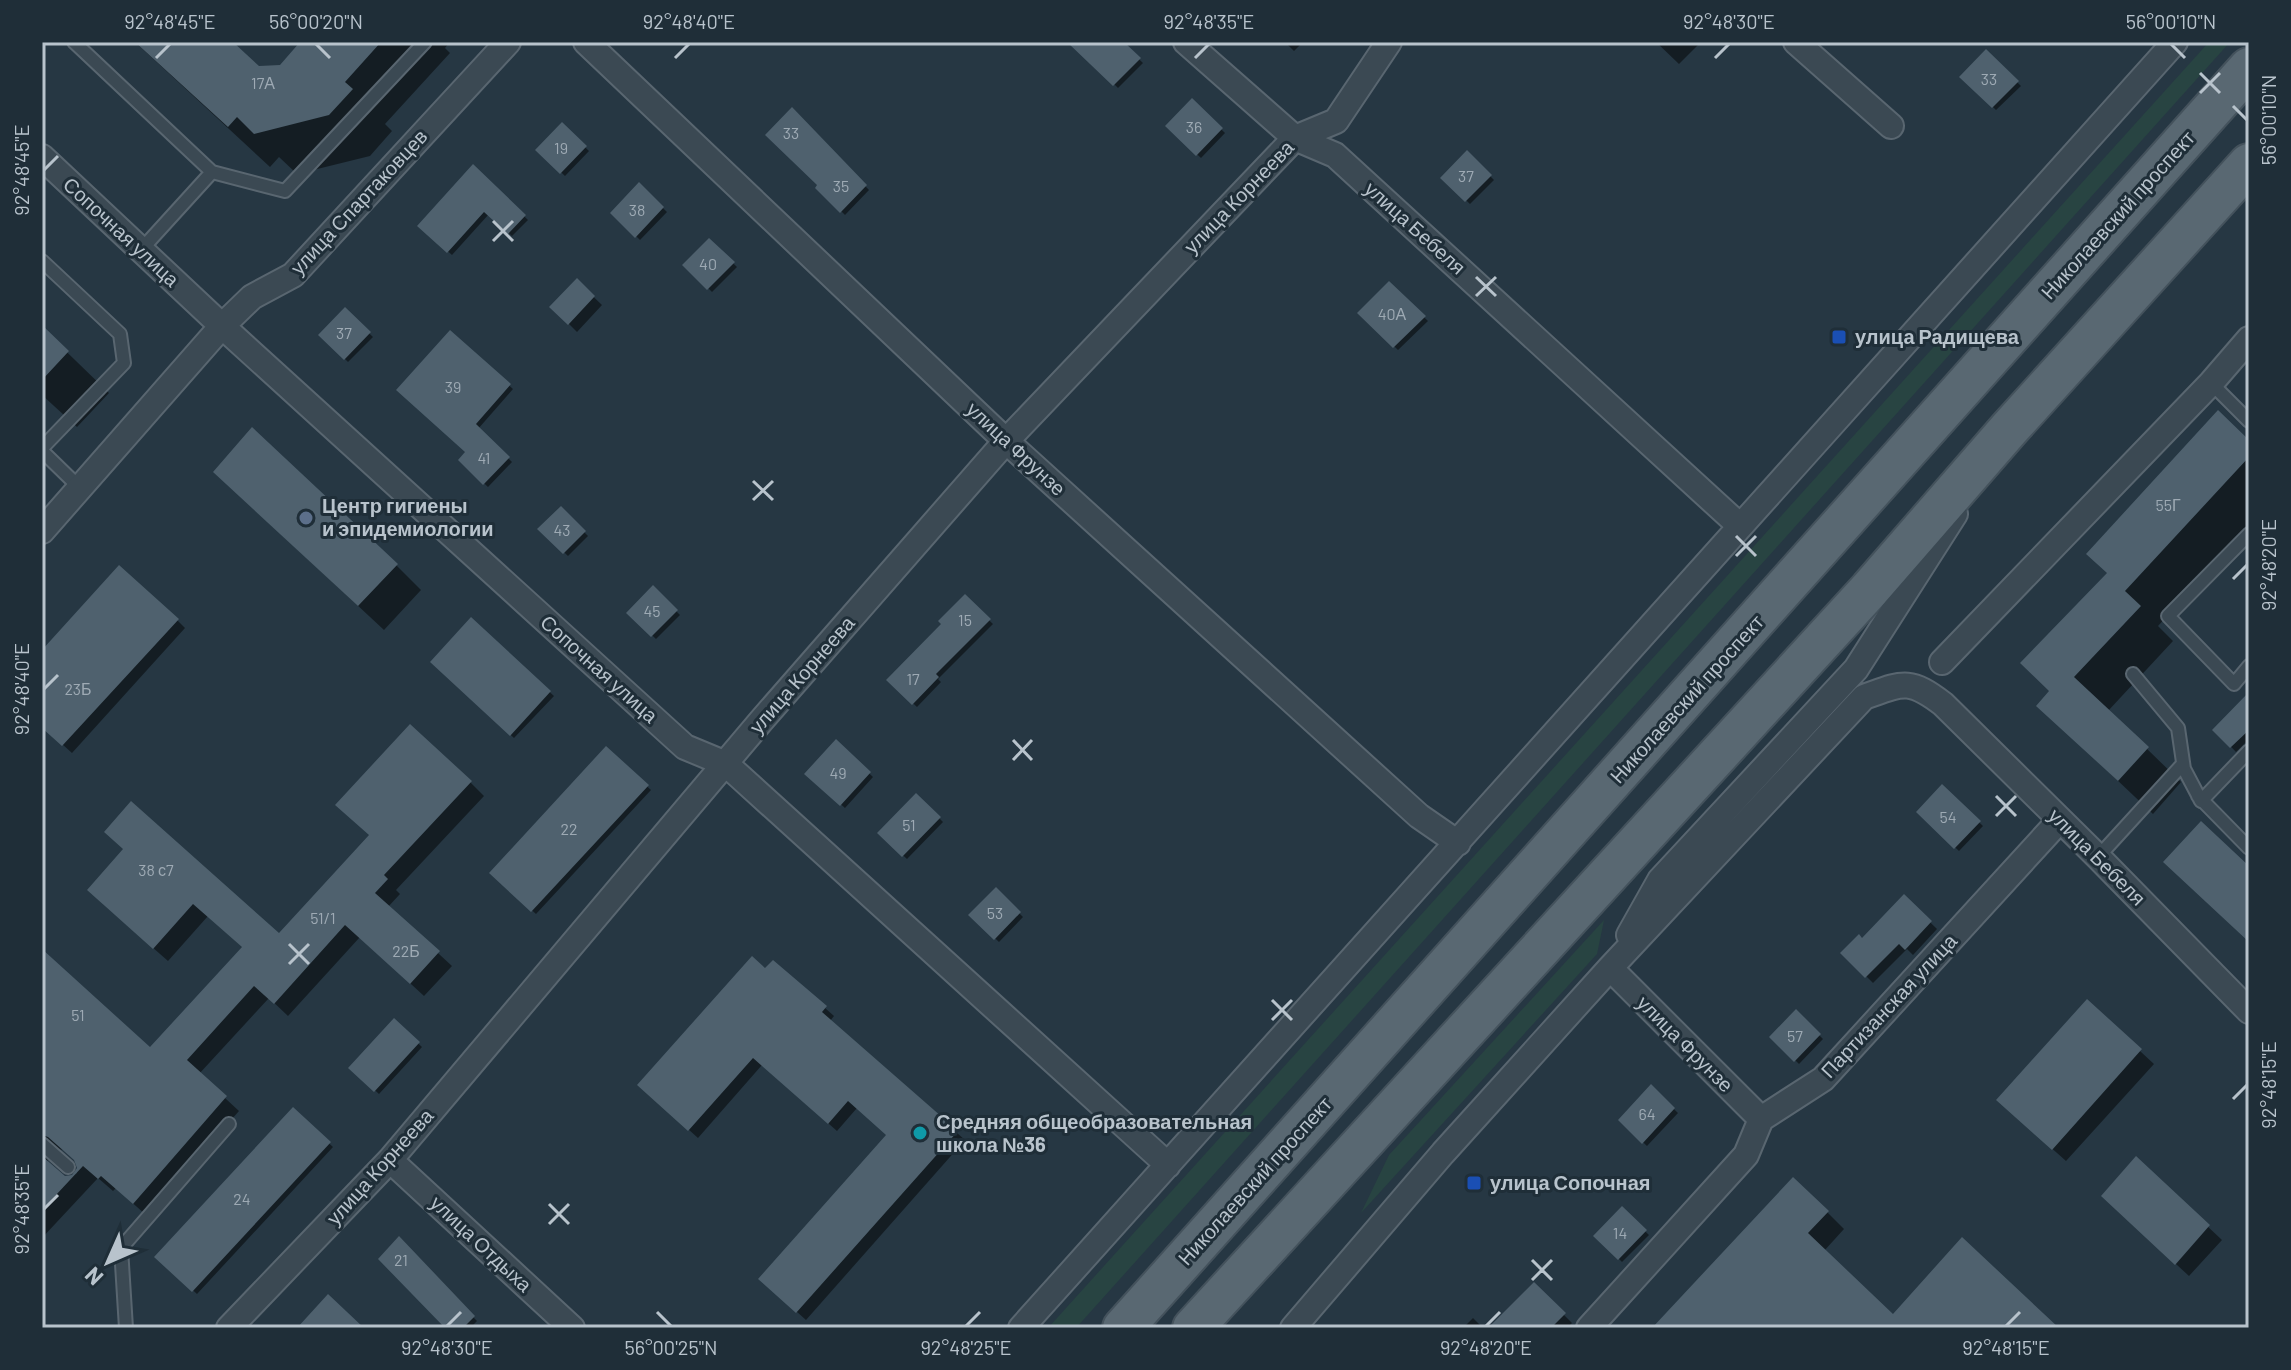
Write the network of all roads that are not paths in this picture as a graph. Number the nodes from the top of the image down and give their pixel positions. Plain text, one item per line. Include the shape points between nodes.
1 (74, 42) edge
2 (425, 42) edge
3 (508, 42) edge
4 (586, 42) edge
5 (1186, 42) edge
6 (1389, 42) edge
7 (1796, 42) edge
8 (2175, 42) edge
9 (2249, 68) edge
10 (1891, 126) dead end
11 (1295, 138) junction
12 (42, 157) edge
13 (2249, 164) edge
14 (212, 172) junction
15 (141, 250) junction
16 (42, 261) edge
17 (222, 326) junction
18 (2249, 339) edge
19 (2211, 383) junction
20 (2249, 421) edge
21 (2009, 429) junction
22 (1006, 441) junction
23 (42, 449) edge
24 (80, 488) junction
25 (1740, 526) junction
26 (42, 531) edge
27 (2249, 534) edge
28 (1942, 662) dead end
29 (2249, 666) edge
30 (2133, 674) dead end
31 (2249, 751) edge
32 (726, 764) junction
33 (2182, 765) junction
34 (2201, 801) junction
35 (2060, 820) junction
36 (1458, 843) junction
37 (2249, 848) edge
38 (2098, 857) junction
39 (1610, 968) junction
40 (2249, 1011) edge
41 (1761, 1119) junction
42 (229, 1124) dead end
43 (42, 1144) edge
44 (390, 1160) junction
45 (1168, 1165) junction
46 (68, 1167) dead end
47 (1309, 1323) edge
48 (126, 1328) edge
49 (229, 1328) edge
50 (572, 1328) edge
51 (1021, 1328) edge
52 (1123, 1328) edge
53 (1193, 1328) edge
54 (1589, 1328) edge

1 - 14 lane
2 - 14 lane via 285,191
3 - 17 street, улица Спартаковцев via 293,275 252,297
4 - 22 street, улица Фрунзе
5 - 11 street, улица Бебеля
6 - 11 street, улица Корнеева via 1336,121
7 - 10 street
8 - 25 street
9 - 52 main road, Николаевский проспект
11 - 22 street, улица Корнеева
11 - 25 street, улица Бебеля via 1335,155
12 - 15 street, Сопочная улица
13 - 21 main road
14 - 15 lane
15 - 17 street, Сопочная улица
16 - 23 lane via 120,334 124,363
17 - 24 street, улица Спартаковцев
17 - 32 street, Сопочная улица via 685,747
18 - 19 street
19 - 20 lane
19 - 28 street
21 - 39 street via 1856,669 1660,880
21 - 53 main road via 1870,589
22 - 32 street, улица Корнеева
22 - 36 street, улица Фрунзе via 1419,816
23 - 24 lane
24 - 26 street, улица Спартаковцев
25 - 36 street
27 - 29 lane via 2168,616 2234,684
30 - 33 lane via 2178,728
31 - 34 lane
32 - 44 street, улица Корнеева
32 - 45 street, Сопочная улица
33 - 34 lane
33 - 38 lane
34 - 37 lane
35 - 38 street, улица Бебеля
35 - 39 street, улица Бебеля via 1943,704 1915,686 1896,686 1864,697
35 - 41 street, Партизанская улица via 1823,1079
36 - 45 street
38 - 40 street, улица Бебеля
39 - 41 street, улица Фрунзе
39 - 47 street via 1443,1153
41 - 54 street via 1746,1155
42 - 48 lane via 121,1248
43 - 46 lane
44 - 49 street, улица Корнеева
44 - 50 street, улица Отдыха
45 - 51 street

